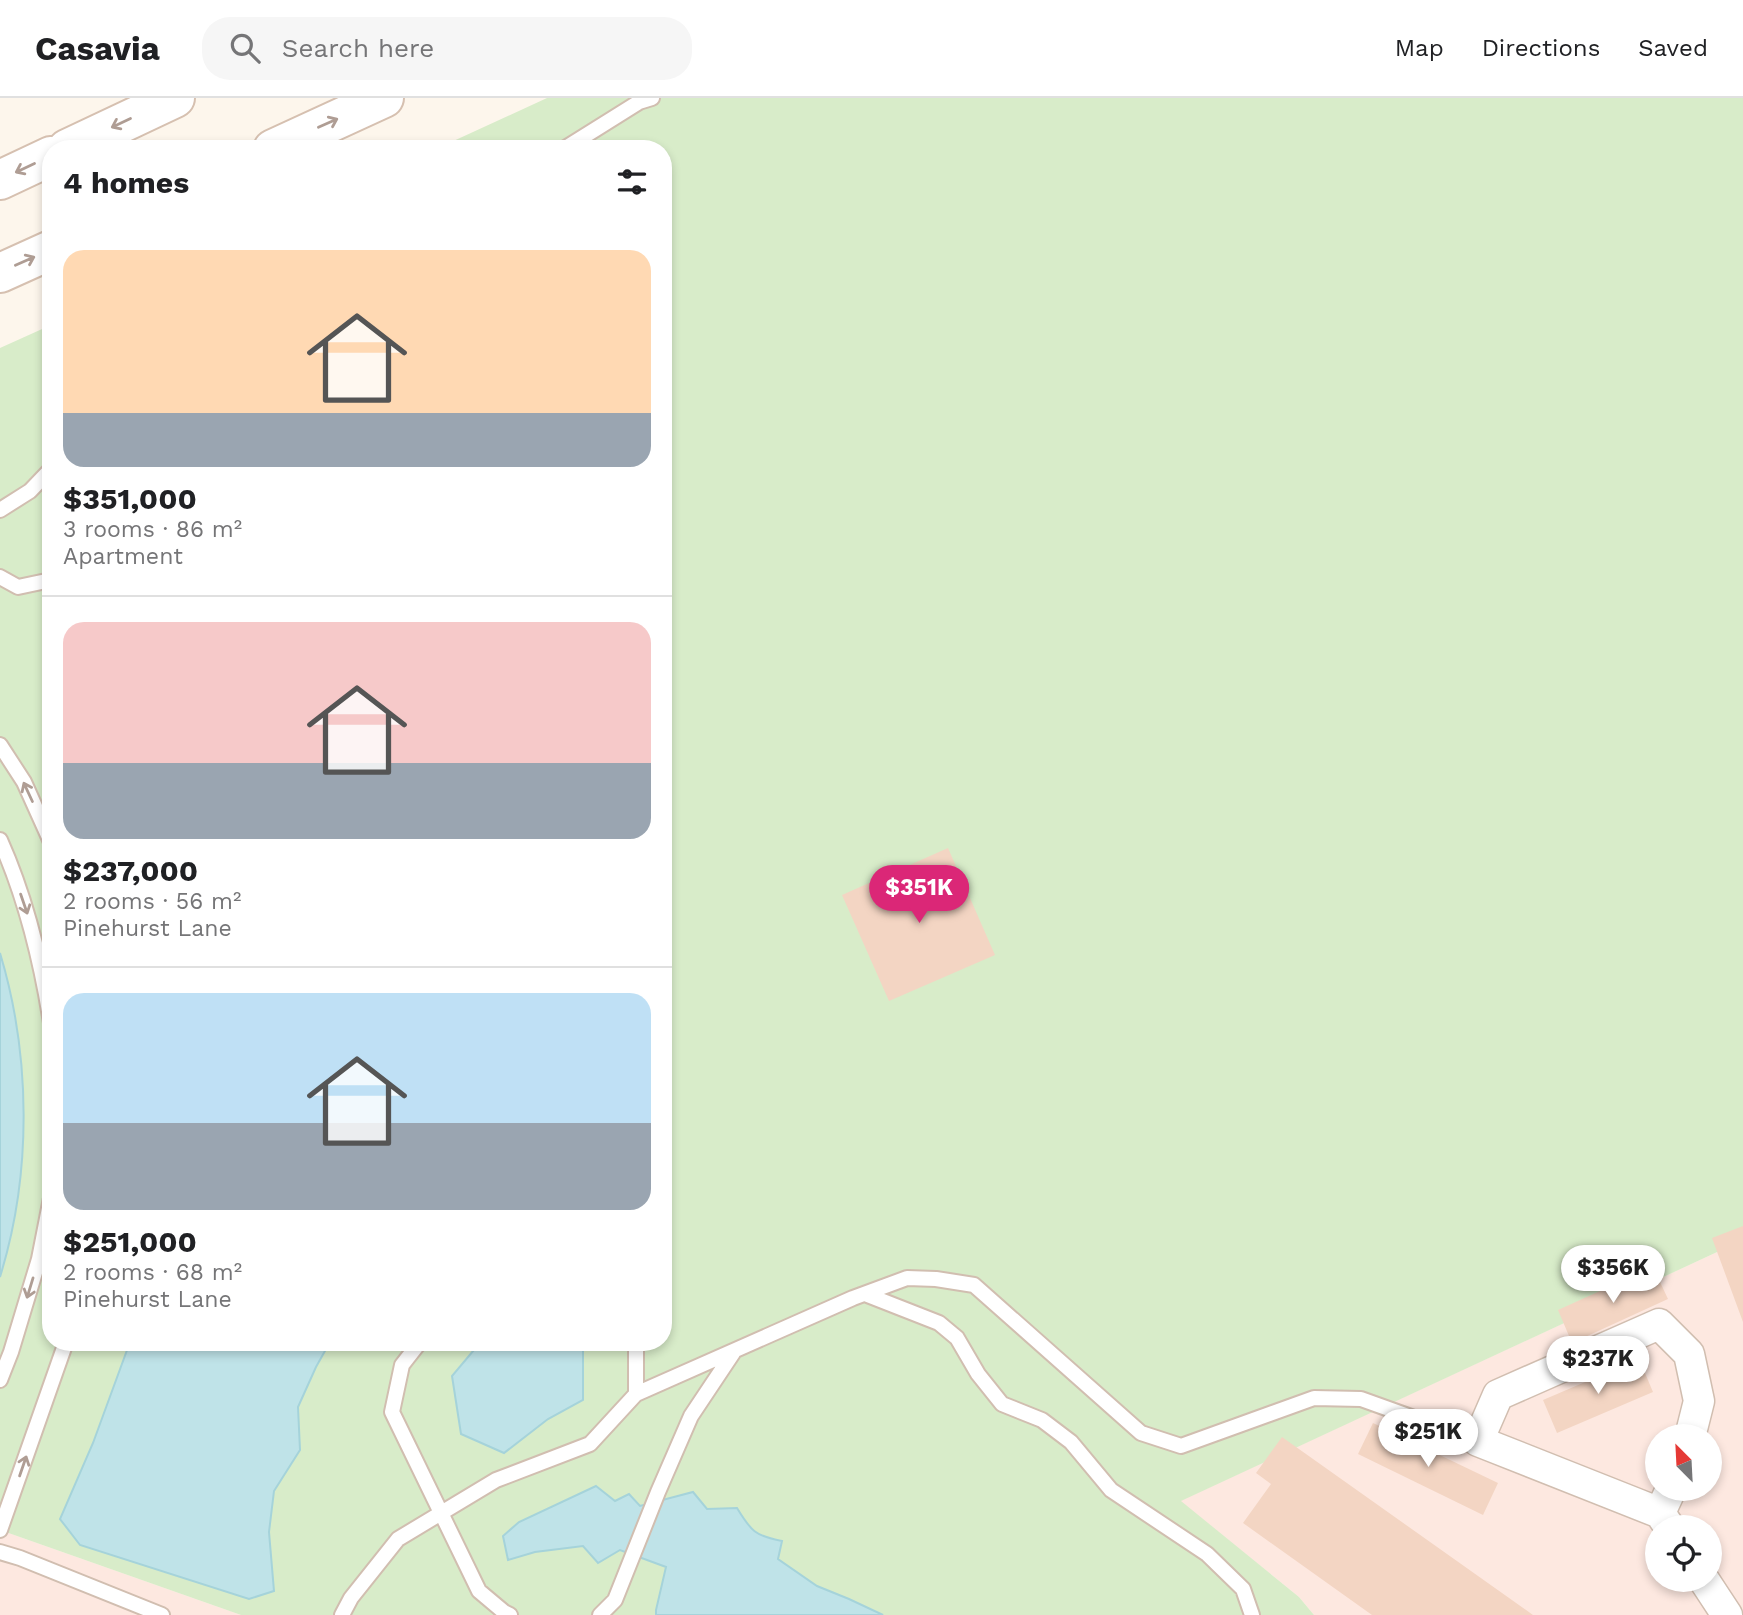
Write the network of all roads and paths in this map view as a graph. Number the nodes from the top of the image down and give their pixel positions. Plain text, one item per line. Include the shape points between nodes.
1 (175, 98) edge
2 (384, 98) edge
3 (652, 98) edge
4 (85, 140) edge
5 (293, 140) edge
6 (578, 140) edge
7 (42, 160) edge
8 (0, 180) edge
9 (42, 254) edge
10 (0, 273) edge
11 (42, 478) edge
12 (0, 510) edge
13 (0, 577) edge
14 (42, 582) edge
15 (0, 745) edge
16 (42, 822) edge
17 (0, 840) edge
18 (42, 970) edge
19 (42, 1244) edge
20 (866, 1294) junction
21 (63, 1351) edge
22 (413, 1351) edge
23 (636, 1351) edge
24 (734, 1351) junction
25 (0, 1380) edge
26 (636, 1394) junction
27 (1693, 1424) edge
28 (1478, 1441) junction
29 (1667, 1510) edge
30 (440, 1514) junction
31 (0, 1530) edge
32 (0, 1552) edge
33 (1712, 1592) edge
34 (162, 1615) edge
35 (342, 1615) edge
36 (510, 1615) edge
37 (600, 1615) edge
38 (1252, 1615) edge
39 (1727, 1615) edge

1 -> 4 main road
5 -> 2 main road
3 - 6 lane
7 -> 8 main road
10 -> 9 main road
11 - 12 lane
13 - 14 lane via 18,587
16 -> 15 lane
17 -> 18 lane via 32,925
19 -> 25 lane
20 - 24 lane
20 - 28 lane via 907,1278 974,1284 1141,1433 1181,1446 1314,1398 1361,1399
20 - 38 lane via 939,1323 957,1338 1002,1404 1042,1420 1072,1441 1111,1490 1207,1554 1243,1588
31 -> 21 lane
22 - 30 lane via 402,1365 393,1412
23 - 26 lane
24 - 26 lane
24 - 37 lane via 691,1416 615,1600
26 - 30 lane via 590,1444 496,1480
27 - 28 street via 1699,1401 1689,1354 1659,1324 1498,1395
28 - 29 street
30 - 35 lane via 397,1539
30 - 36 lane via 480,1591
32 - 34 lane
33 - 39 street

